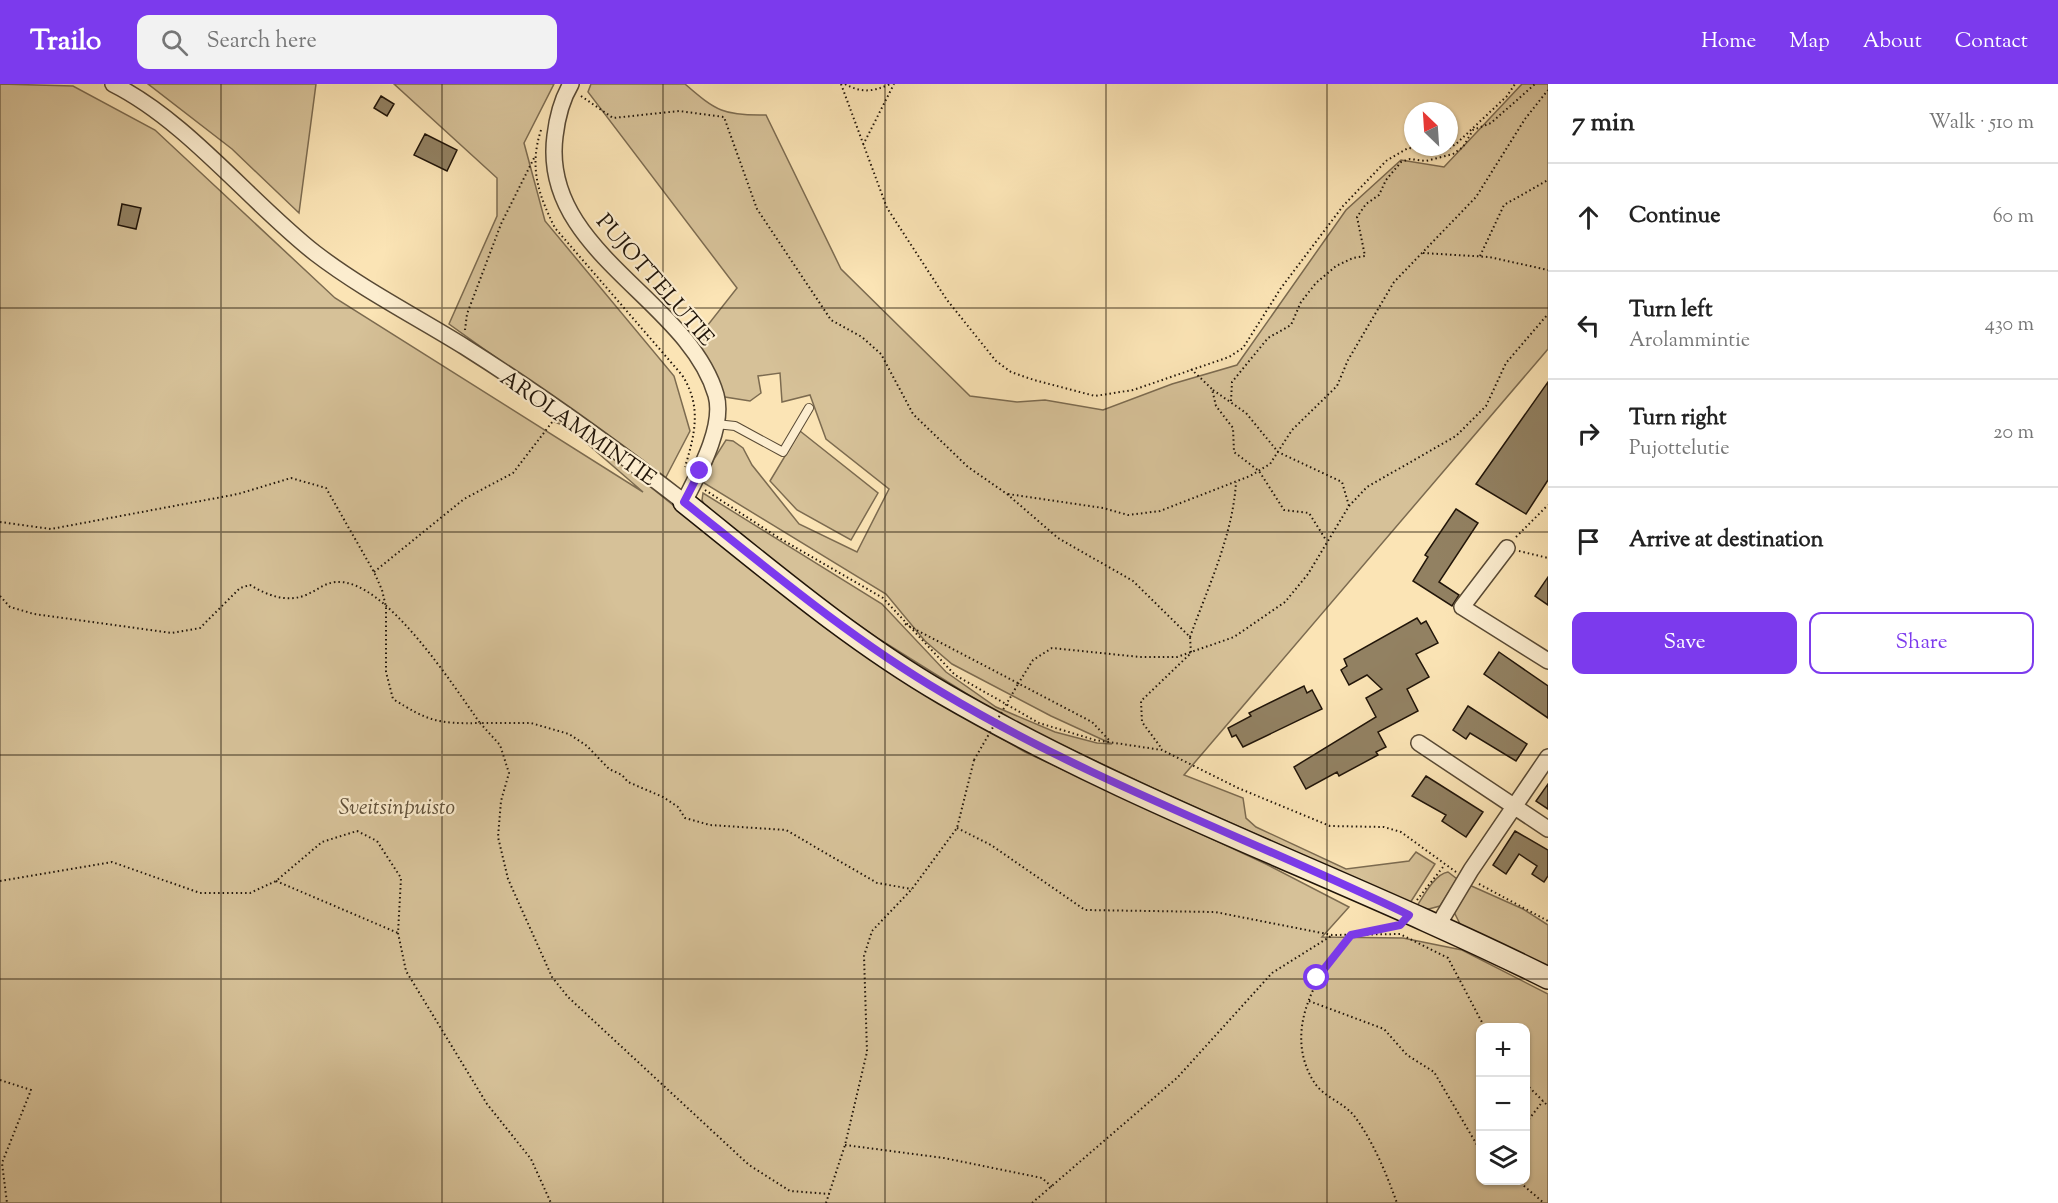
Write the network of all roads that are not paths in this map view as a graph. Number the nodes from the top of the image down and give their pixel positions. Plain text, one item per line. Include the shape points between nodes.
1 (113, 84) edge
2 (570, 86) edge
3 (809, 408) dead end
4 (716, 424) junction
5 (684, 502) junction
6 (1507, 548) road end
7 (1548, 661) edge
8 (1419, 743) dead end
9 (1548, 757) edge
10 (1515, 808) junction
11 (1548, 829) edge
12 (1437, 927) junction
13 (1548, 978) edge

1 - 5 street, AROLAMMINTIE via 149,105 317,254 562,409
2 - 4 street, PUJOTTELUTIE via 556,123 553,148 560,192 584,232 672,327 702,367 716,395
3 - 4 lane via 783,452 735,426
4 - 5 street, PUJOTTELUTIE
5 - 12 street, AROLAMMINTIE via 852,634 942,693 1132,792
6 - 7 street via 1462,607
8 - 10 street
9 - 10 street
10 - 11 street
10 - 12 street
12 - 13 street, AROLAMMINTIE

